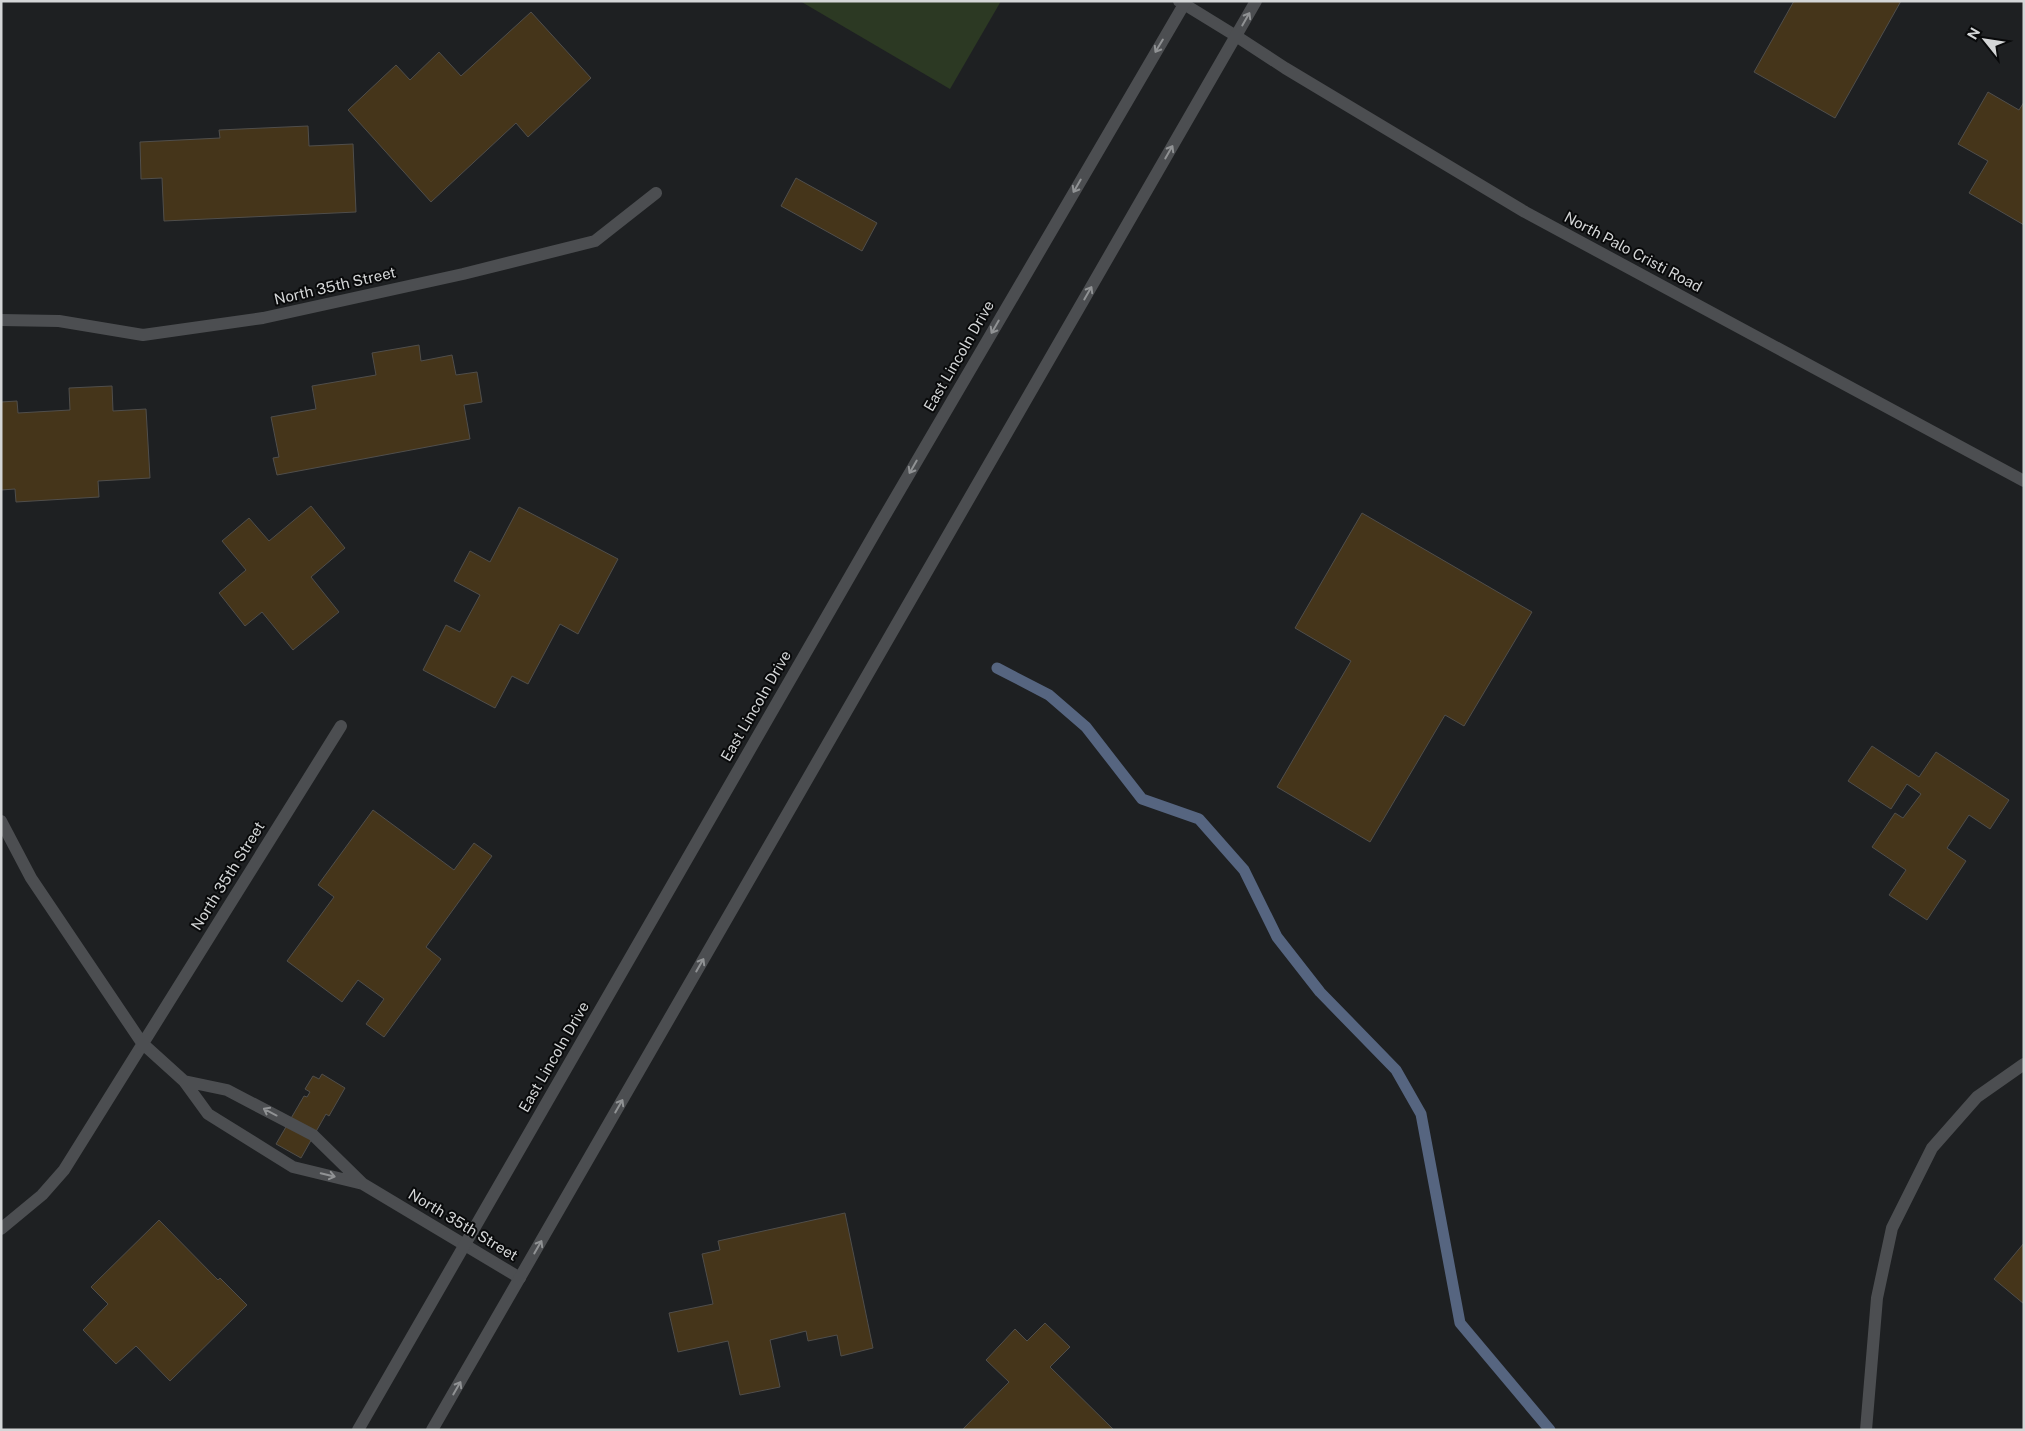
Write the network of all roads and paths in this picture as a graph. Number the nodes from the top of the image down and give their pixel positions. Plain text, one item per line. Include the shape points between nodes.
1 (1256, 1) edge
2 (1183, 2) edge
3 (1236, 36) junction
4 (656, 193) dead end
5 (1, 320) edge
6 (2024, 481) edge
7 (341, 726) dead end
8 (1, 821) edge
9 (142, 1043) junction
10 (2024, 1064) edge
11 (184, 1081) junction
12 (363, 1184) junction
13 (1, 1229) edge
14 (465, 1245) junction
15 (520, 1278) junction
16 (358, 1430) edge
17 (432, 1430) edge
18 (1866, 1430) edge

3 -> 1 street
2 - 3 street, North Palo Cristi Road
2 -> 14 street, East Lincoln Drive
3 - 6 street, North Palo Cristi Road via 1525,212
15 -> 3 street
4 - 5 street, North 35th Street via 595,240 463,274 263,318 143,335 59,321
7 - 9 street, North 35th Street
8 - 9 street, North 35th Street via 31,878
9 - 11 street, North 35th Street
9 - 13 street, North 35th Street via 64,1170
10 - 18 street via 1977,1097 1932,1148 1892,1228 1876,1298
12 -> 11 street, North 35th Street via 313,1135 227,1090
11 -> 12 street, North 35th Street via 208,1114 293,1167
12 - 14 street, North 35th Street
14 - 15 street, North 35th Street
14 - 16 street, East Lincoln Drive
17 -> 15 street

